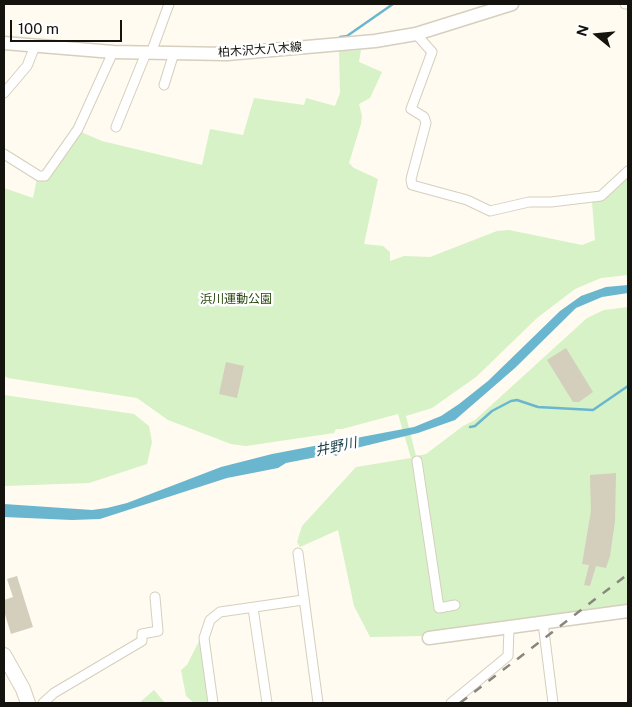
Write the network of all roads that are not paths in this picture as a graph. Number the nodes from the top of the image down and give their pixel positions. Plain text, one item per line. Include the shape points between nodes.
1 (169, 4) edge
2 (512, 4) edge
3 (416, 34) junction
4 (4, 43) edge
5 (35, 46) junction
6 (112, 52) junction
7 (149, 53) junction
8 (174, 53) junction
9 (164, 85) dead end
10 (4, 93) edge
11 (116, 127) dead end
12 (4, 154) edge
13 (628, 171) edge
14 (417, 461) dead end
15 (298, 554) dead end
16 (156, 597) dead end
17 (303, 600) junction
18 (455, 605) dead end
19 (253, 608) junction
20 (628, 611) edge
21 (543, 623) junction
22 (509, 628) junction
23 (429, 638) dead end
24 (4, 655) edge
25 (28, 703) edge
26 (43, 703) edge
27 (213, 703) edge
28 (267, 703) edge
29 (318, 703) edge
30 (451, 703) edge
31 (553, 703) edge

1 - 7 street
2 - 3 main road, 柏木沢大八木線
3 - 8 main road, 柏木沢大八木線 via 367,42 227,54
3 - 13 street via 432,52 412,109 424,117 426,123 412,185 467,200 490,211 529,202 601,196
4 - 5 main road, 柏木沢大八木線
5 - 6 main road, 柏木沢大八木線
5 - 10 street via 27,66
6 - 7 main road, 柏木沢大八木線
6 - 12 street via 78,129 45,176 39,176
7 - 8 main road, 柏木沢大八木線
7 - 11 street
8 - 9 street
14 - 18 street via 439,608
15 - 17 street
16 - 26 street via 158,631 142,634 142,641 54,693
17 - 19 street
17 - 29 street
19 - 27 street via 220,612 204,630
19 - 28 street
20 - 21 main road
21 - 22 main road
21 - 31 street
22 - 23 main road
22 - 30 street via 508,656
24 - 25 main road

